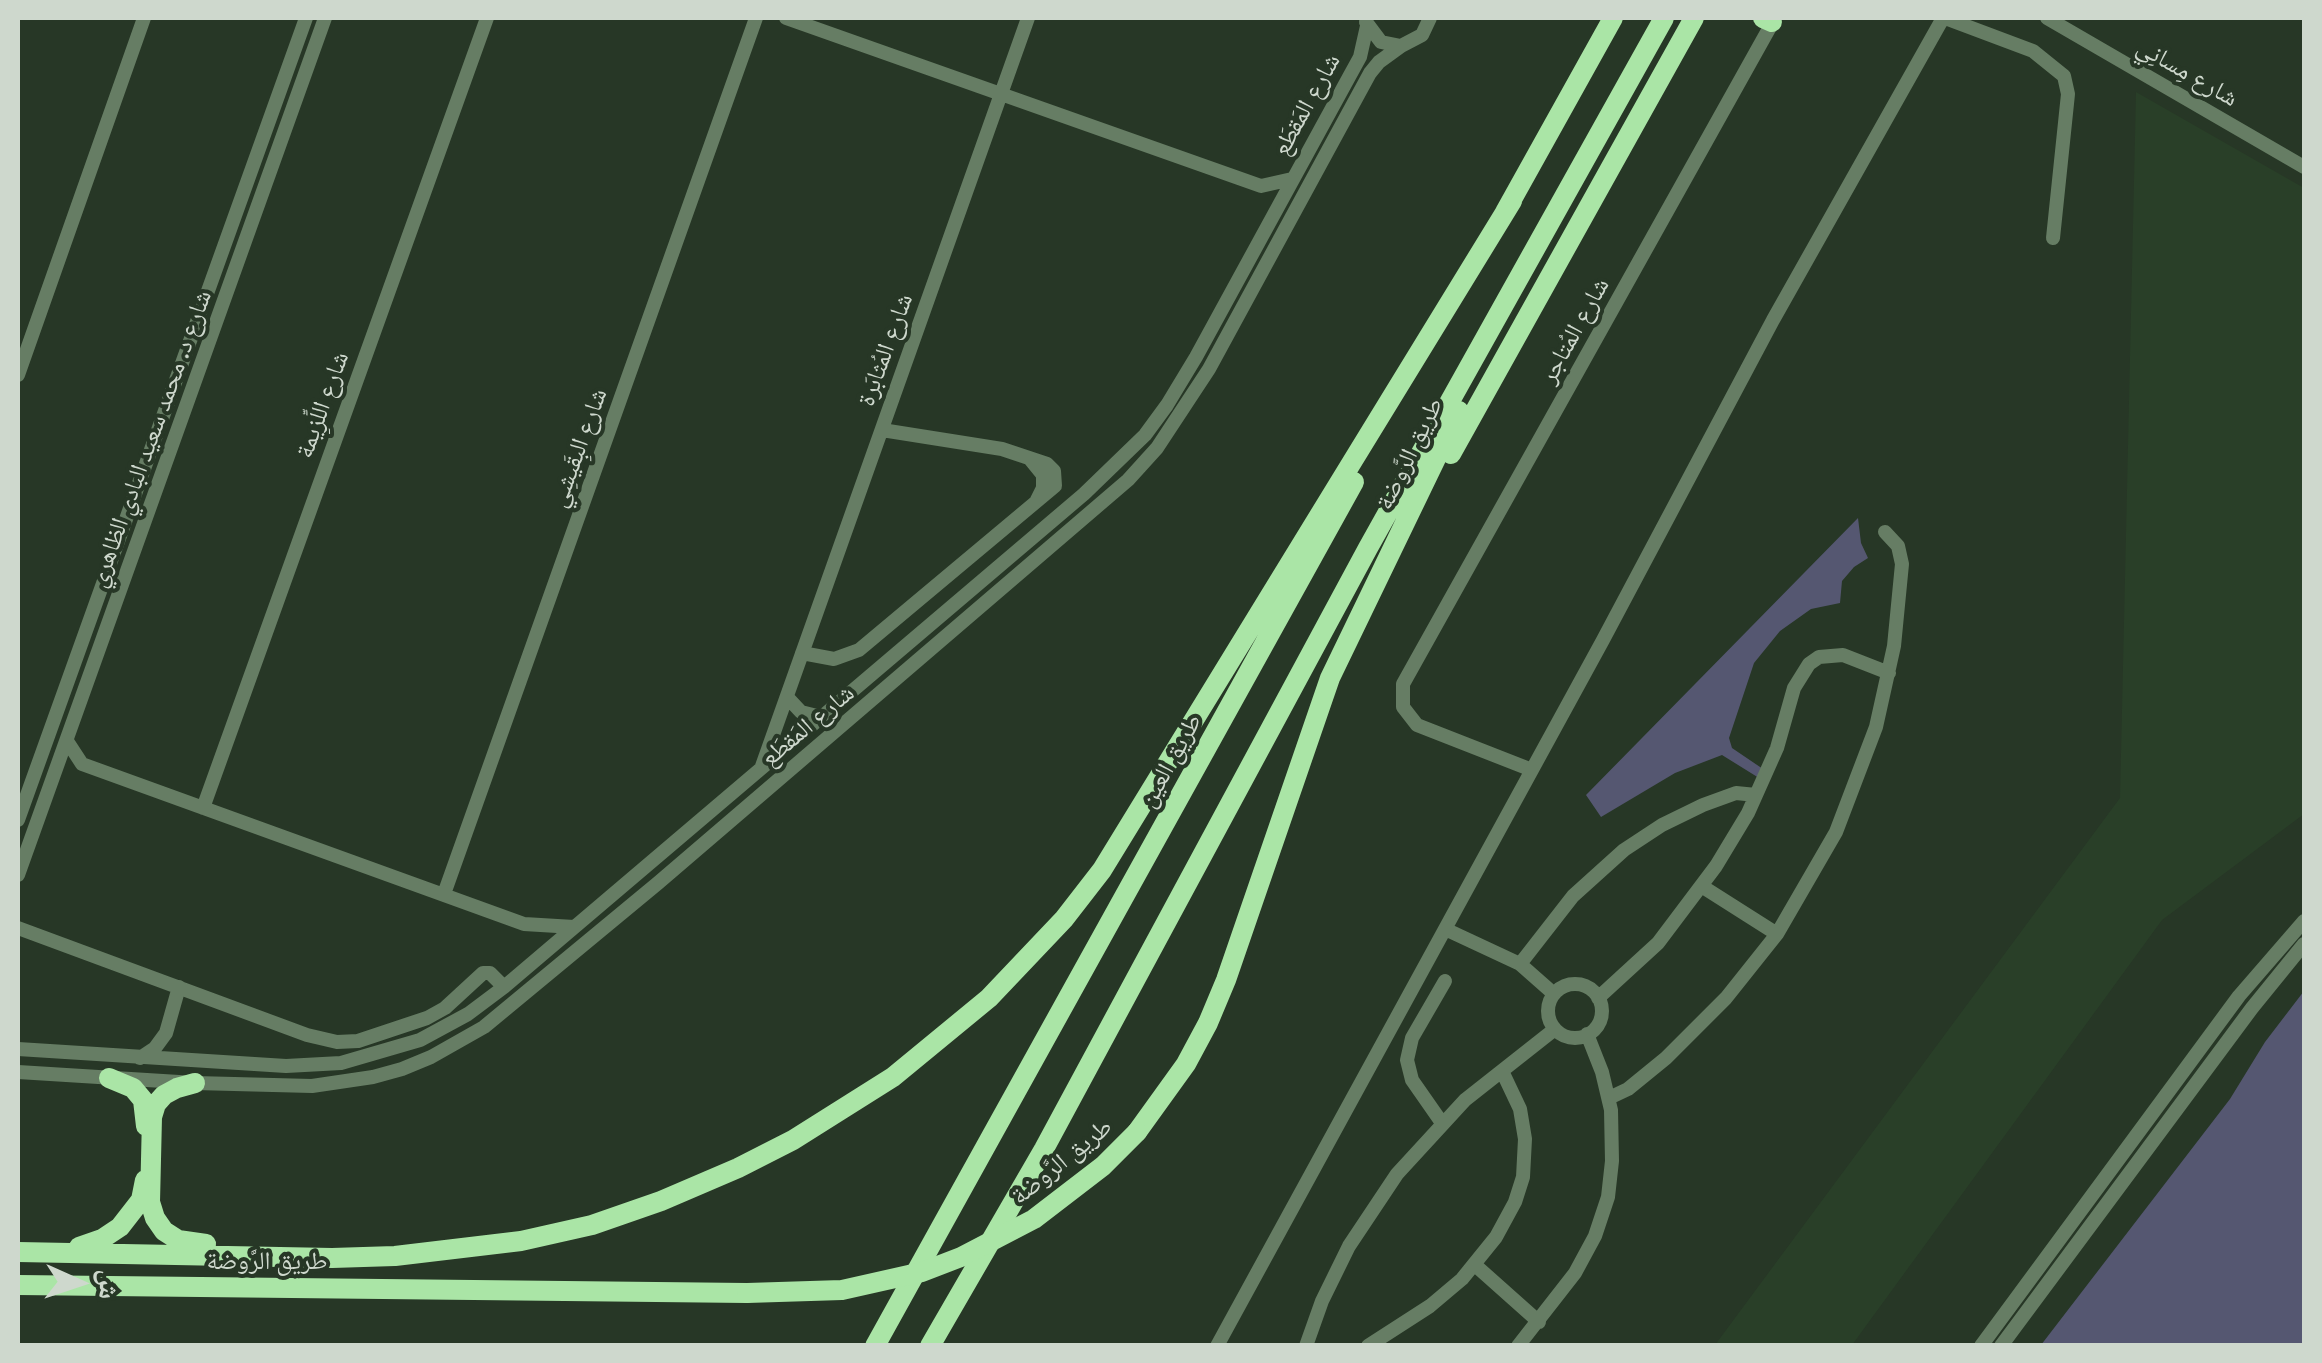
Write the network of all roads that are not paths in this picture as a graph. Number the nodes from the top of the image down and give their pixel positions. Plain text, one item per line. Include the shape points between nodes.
1 (144, 18) edge
2 (306, 18) edge
3 (325, 18) edge
4 (486, 18) edge
5 (756, 18) edge
6 (786, 18) edge
7 (1028, 18) edge
8 (1430, 18) edge
9 (1613, 18) edge
10 (1664, 18) edge
11 (1694, 18) edge
12 (1944, 18) edge
13 (2047, 18) edge
14 (1770, 19) edge
15 (1366, 22) edge
16 (1401, 46) junction
17 (1001, 92) junction
18 (2304, 167) edge
19 (1292, 179) junction
20 (1261, 186) junction
21 (1512, 200) junction
22 (1554, 214) junction
23 (1272, 216) junction
24 (2052, 238) dead end
25 (18, 375) edge
26 (882, 430) junction
27 (1886, 532) dead end
28 (947, 611) junction
29 (1354, 626) junction
30 (956, 630) junction
31 (802, 654) junction
32 (1889, 672) junction
33 (788, 697) junction
34 (822, 718) junction
35 (54, 719) junction
36 (69, 734) junction
37 (82, 764) junction
38 (761, 770) junction
39 (1532, 770) junction
40 (54, 776) junction
41 (1756, 796) junction
42 (202, 808) junction
43 (18, 820) edge
44 (656, 859) junction
45 (18, 876) edge
46 (658, 883) junction
47 (1703, 887) junction
48 (444, 894) junction
49 (2304, 921) edge
50 (524, 924) junction
51 (575, 927) junction
52 (1445, 929) junction
53 (19, 930) edge
54 (1777, 934) junction
55 (2304, 944) edge
56 (538, 958) junction
57 (1520, 964) junction
58 (1445, 982) dead end
59 (504, 987) junction
60 (179, 988) junction
61 (1554, 994) junction
62 (1598, 998) junction
63 (1555, 1030) junction
64 (166, 1033) junction
65 (1587, 1034) junction
66 (18, 1049) edge
67 (139, 1058) junction
68 (189, 1062) junction
69 (18, 1072) edge
70 (1502, 1072) junction
71 (109, 1078) junction
72 (195, 1084) junction
73 (1609, 1098) junction
74 (1442, 1122) junction
75 (18, 1252) edge
76 (64, 1252) junction
77 (332, 1258) junction
78 (1474, 1265) junction
79 (18, 1285) edge
80 (1539, 1322) junction
81 (875, 1346) edge
82 (930, 1346) edge
83 (1217, 1346) edge
84 (1306, 1346) edge
85 (1368, 1346) edge
86 (1518, 1346) edge
87 (1980, 1346) edge
88 (2001, 1346) edge

1 - 25 street
2 - 35 street, شارع د. محمد سعيد البادي الظاهري
3 - 36 street, شارع د. محمد سعيد البادي الظاهري
4 - 42 street, شارع اللِّزِيمة
5 - 48 street, شارع البِقَيشِي
6 - 17 street
7 - 17 street, شارع المُثابَرة
8 - 16 street, شارع المَقطَع via 1422,36
9 - 21 highway
10 - 22 highway
11 - 29 highway
12 - 24 street via 2026,47 2064,76 2068,94
12 - 39 street
13 - 18 street, شارع مِسانِي
14 - 39 street, شارع المُتاجر via 1403,684 1403,707 1417,725
15 - 16 street via 1381,42
15 - 19 street, شارع المَقطَع via 1360,57
16 - 30 street, شارع المَقطَع via 1370,73 1209,369 1157,448 1099,508
17 - 20 street
17 - 26 street, شارع المُثابَرة
19 - 20 street
19 - 23 street, شارع المَقطَع
20 - 23 street
21 - 77 highway, طريق الرَّوضة via 1102,870 989,998 906,1068 840,1112 661,1202 521,1241
21 - 81 highway, طريق العين
22 - 29 highway, طريق الرَّوضة
22 - 82 highway
23 - 28 street, شارع المَقطَع via 1196,356 1144,435
26 - 31 street, شارع المُثابَرة
26 - 31 street via 988,445 1047,464 1055,476 1052,490 859,650 834,659
27 - 32 street via 1902,564
28 - 30 street
28 - 34 street, شارع المَقطَع
29 - 79 highway, طريق الرَّوضة, bridge via 1220,995 1186,1064 1103,1166 1002,1238 922,1272 842,1290
30 - 46 street, شارع المَقطَع
31 - 33 street, شارع المُثابَرة
32 - 41 street via 1843,656 1809,664
32 - 54 street via 1867,756 1836,832
33 - 34 street via 802,712
33 - 38 street, شارع المُثابَرة
34 - 38 street, شارع المَقطَع
35 - 36 street via 66,720
35 - 43 street, شارع د. محمد سعيد البادي الظاهري
36 - 37 street
36 - 40 street, شارع د. محمد سعيد البادي الظاهري
37 - 40 street
37 - 42 street
38 - 44 street, شارع المَقطَع
39 - 52 street
40 - 45 street, شارع د. محمد سعيد البادي الظاهري
41 - 47 street
41 - 57 street via 1736,793 1703,805 1624,850 1573,896
42 - 48 street
44 - 46 street via 646,876
44 - 51 street, شارع المَقطَع
46 - 72 street, شارع المَقطَع via 484,1027 431,1057 327,1085
47 - 54 street
47 - 62 street via 1658,942
48 - 50 street
49 - 87 street via 2239,996
50 - 51 street
50 - 56 street
51 - 56 street, شارع المَقطَع
52 - 57 street
52 - 83 street
53 - 60 street
54 - 73 street via 1687,1038 1628,1090
55 - 88 street
56 - 59 street, شارع المَقطَع
57 - 61 street
58 - 74 street via 1412,1038 1407,1060 1416,1087
59 - 60 street via 483,972 432,1016 348,1042 317,1038
59 - 68 street, شارع المَقطَع via 444,1028 368,1058 314,1066
60 - 64 street
61 - 62 street via 1573,984
61 - 63 street via 1548,1008
62 - 65 street via 1600,1018
63 - 65 street via 1574,1038
63 - 70 street
64 - 67 street
64 - 68 street
65 - 73 street
66 - 67 street, شارع المَقطَع
67 - 68 street, شارع المَقطَع
69 - 71 street, شارع المَقطَع
70 - 74 street
70 - 78 street via 1523,1124 1523,1177 1506,1220
71 - 72 street, شارع المَقطَع
71 - 76 highway via 143,1100 145,1184 120,1227
72 - 77 highway via 164,1095 152,1117 150,1202 164,1231 196,1244
73 - 80 street via 1612,1161 1602,1218 1576,1273
74 - 84 street via 1365,1220
75 - 76 highway, طريق الرَّوضة
76 - 77 highway, طريق الرَّوضة
78 - 80 street
78 - 85 street via 1430,1306
80 - 86 street

